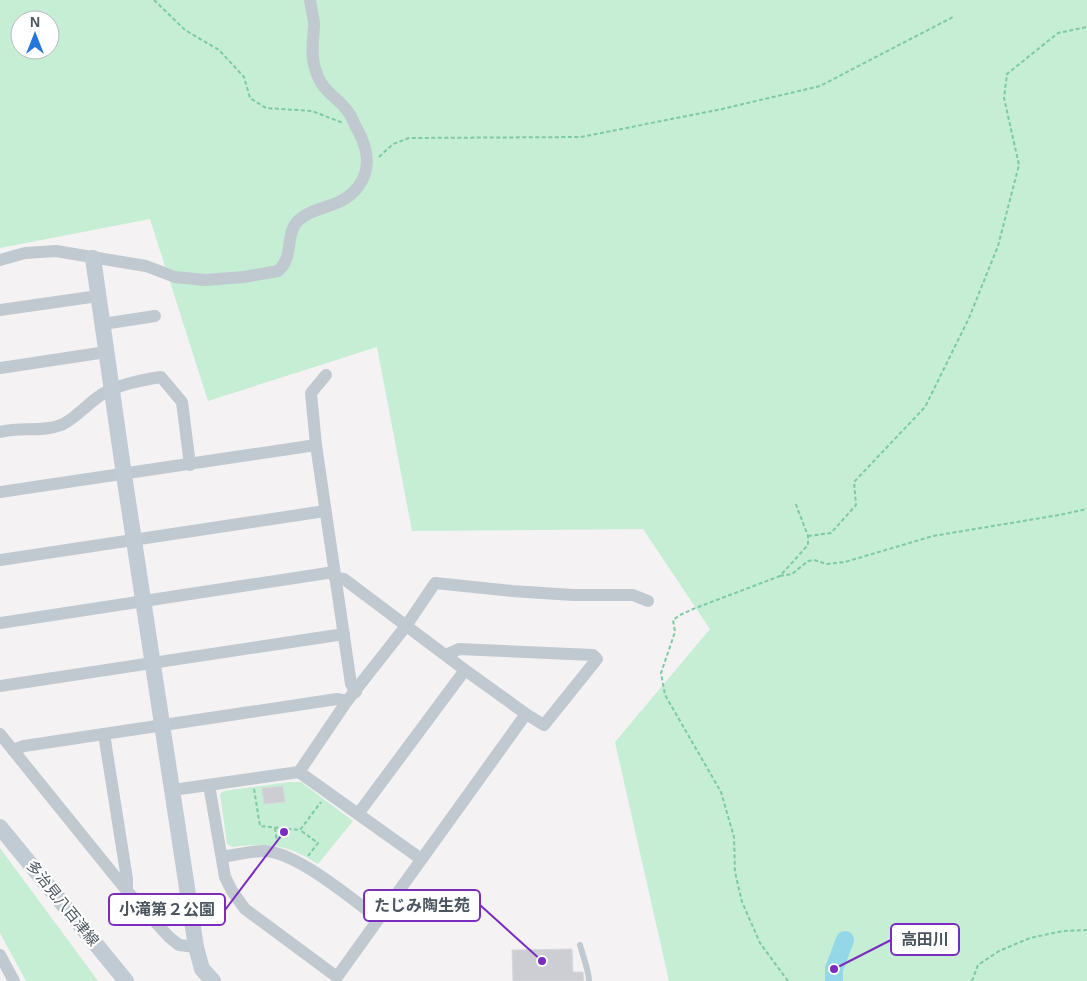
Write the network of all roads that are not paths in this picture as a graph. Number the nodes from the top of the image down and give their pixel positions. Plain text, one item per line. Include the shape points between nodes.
1 (310, 0) edge
2 (94, 258) junction
3 (0, 260) edge
4 (98, 296) junction
5 (0, 310) edge
6 (155, 316) dead end
7 (103, 324) junction
8 (106, 352) junction
9 (0, 368) edge
10 (326, 375) dead end
11 (112, 390) junction
12 (0, 432) edge
13 (316, 445) junction
14 (190, 465) junction
15 (124, 474) junction
16 (0, 492) edge
17 (324, 511) junction
18 (134, 540) junction
19 (0, 560) edge
20 (334, 575) junction
21 (648, 601) dead end
22 (143, 602) junction
23 (0, 623) edge
24 (406, 626) junction
25 (344, 634) junction
26 (446, 655) junction
27 (154, 663) junction
28 (465, 670) junction
29 (0, 686) edge
30 (352, 696) junction
31 (526, 714) junction
32 (162, 725) junction
33 (0, 734) edge
34 (104, 734) junction
35 (13, 750) junction
36 (299, 772) junction
37 (209, 785) junction
38 (173, 790) junction
39 (358, 814) junction
40 (0, 826) edge
41 (222, 857) junction
42 (421, 859) junction
43 (127, 891) junction
44 (378, 918) junction
45 (580, 945) dead end
46 (196, 947) junction
47 (0, 955) edge
48 (14, 981) edge
49 (126, 981) edge
50 (213, 981) edge
51 (589, 981) edge

1 - 2 street via 314,20 314,68 323,88 349,113 367,154 367,168 358,187 334,205 298,220 285,264 278,271 205,280 175,277 146,266
2 - 3 street via 56,251 25,253
2 - 4 street
4 - 5 street
4 - 7 street
6 - 7 street
7 - 8 street
8 - 9 street
8 - 11 street
10 - 13 street via 311,393
11 - 12 street via 100,395 62,425
11 - 14 street via 139,380 160,377 182,402
11 - 15 street
13 - 14 street
13 - 17 street
14 - 15 street
15 - 16 street
15 - 18 street
17 - 18 street
17 - 20 street
18 - 19 street
18 - 22 street
20 - 22 street
20 - 24 street
20 - 25 street
21 - 24 street via 633,594 573,595 435,583
22 - 23 street
22 - 27 street
24 - 26 street
24 - 30 street
25 - 27 street
25 - 30 street
26 - 28 street
26 - 31 street via 459,649 594,655 597,659 544,725
27 - 29 street
27 - 32 street
28 - 31 street
28 - 39 street
30 - 32 street
30 - 36 street
31 - 42 street
32 - 34 street
32 - 38 street
33 - 35 street
34 - 35 street
34 - 43 street
35 - 43 street
36 - 37 street
36 - 39 street
37 - 38 street
37 - 41 street
38 - 46 street
39 - 42 street
40 - 49 street, 多治見八百津線
41 - 44 street via 276,852 298,861
41 - 44 street via 225,877 246,908 337,977
42 - 44 street
43 - 46 street via 168,937 179,945
45 - 51 lane
46 - 50 street via 202,969
47 - 48 street

